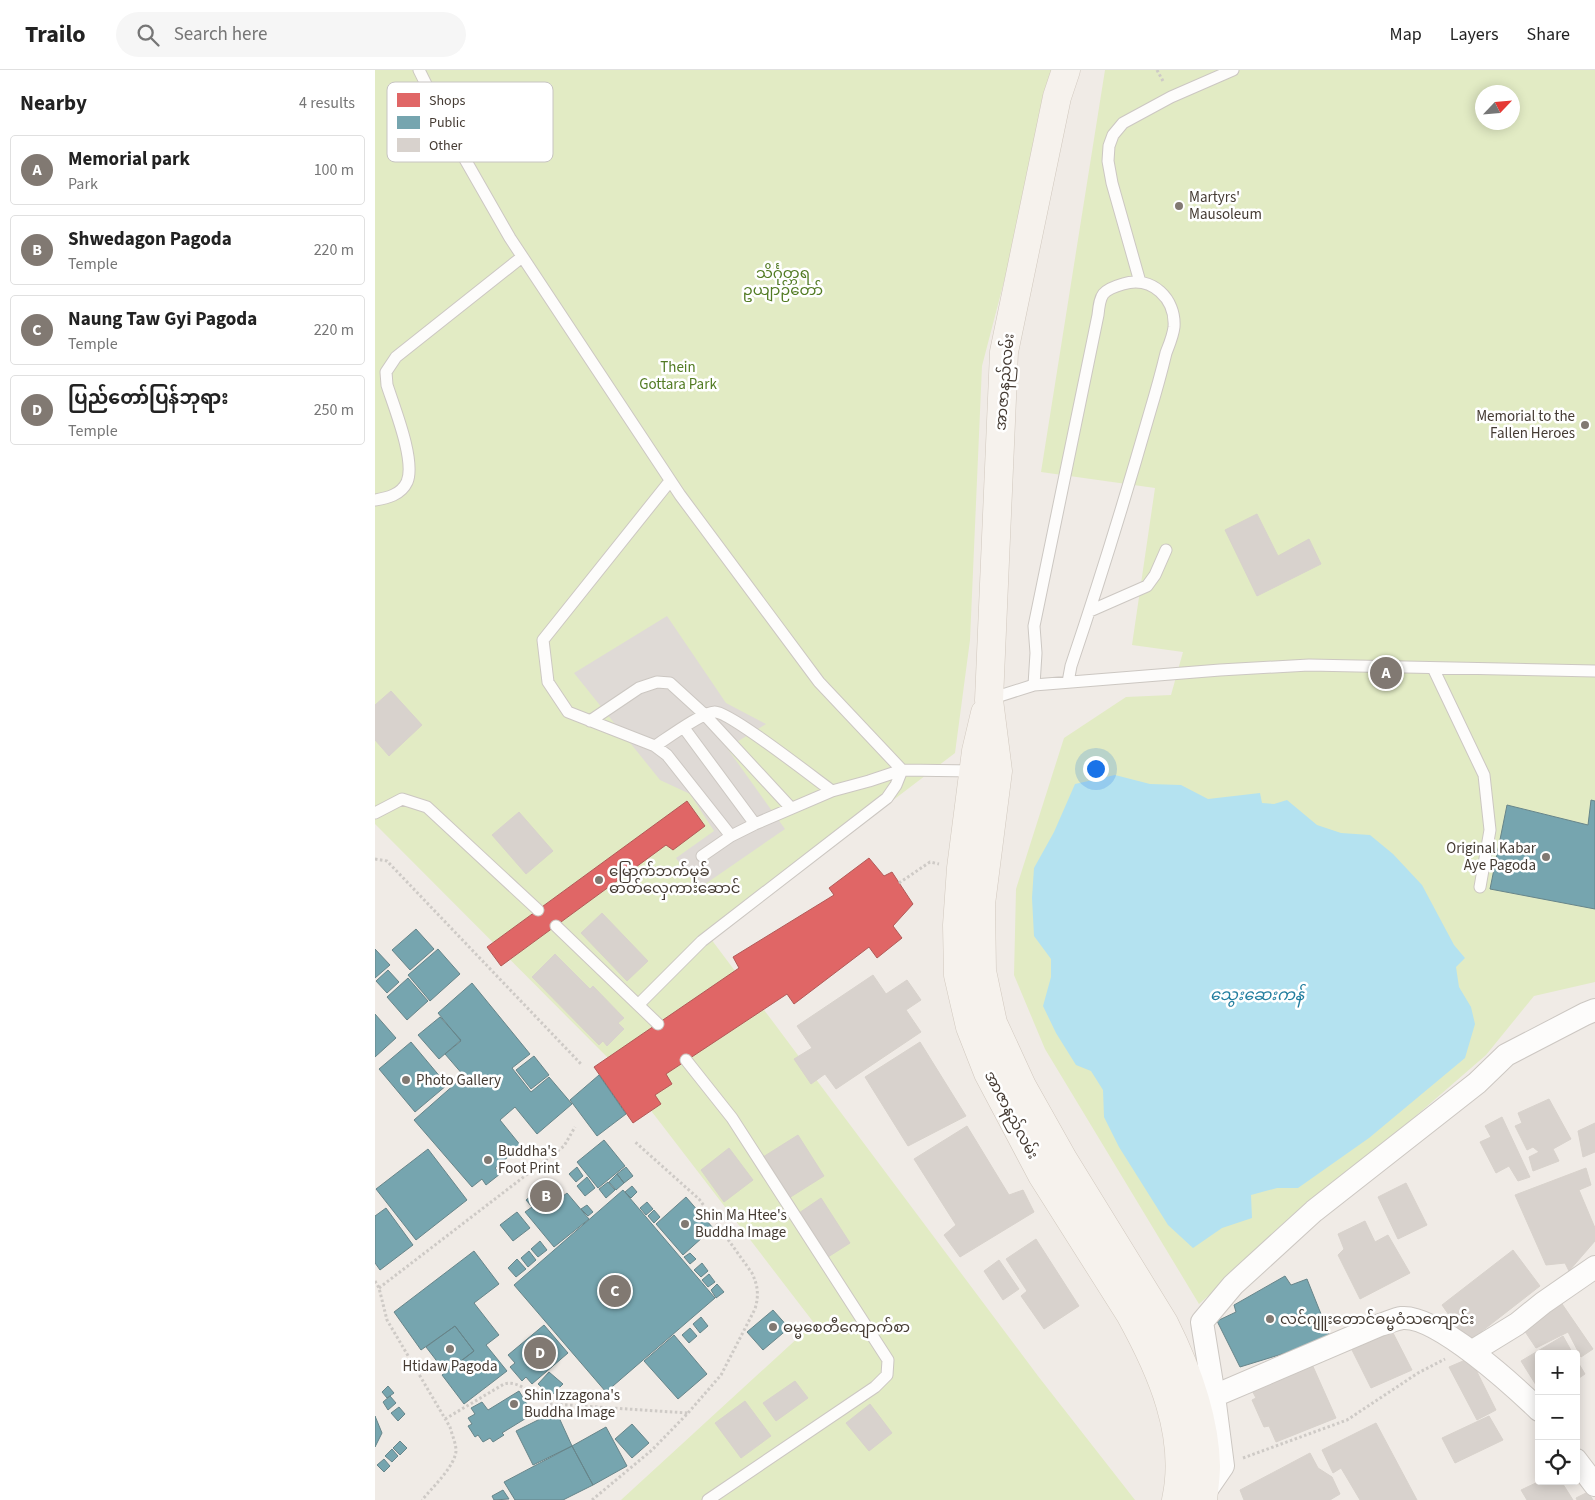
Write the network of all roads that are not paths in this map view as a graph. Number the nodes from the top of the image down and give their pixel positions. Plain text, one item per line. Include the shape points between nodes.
1 (419, 70) edge
2 (1066, 70) edge
3 (1233, 70) edge
4 (425, 82) edge
5 (467, 162) edge
6 (522, 257) junction
7 (1140, 282) junction
8 (671, 481) junction
9 (375, 500) edge
10 (1166, 550) dead end
11 (1089, 611) junction
12 (1433, 668) junction
13 (1595, 671) edge
14 (1068, 682) junction
15 (1034, 685) junction
16 (989, 700) junction
17 (704, 714) junction
18 (590, 721) junction
19 (684, 728) junction
20 (655, 746) junction
21 (901, 770) junction
22 (986, 771) junction
23 (832, 791) junction
24 (791, 808) junction
25 (375, 813) edge
26 (755, 824) junction
27 (731, 836) junction
28 (702, 856) dead end
29 (1480, 887) dead end
30 (538, 910) dead end
31 (556, 926) dead end
32 (639, 1004) junction
33 (1595, 1010) edge
34 (658, 1024) dead end
35 (687, 1060) dead end
36 (1595, 1267) edge
37 (1153, 1329) junction
38 (1473, 1351) junction
39 (1214, 1396) junction
40 (1535, 1406) edge
41 (1580, 1465) edge
42 (1595, 1485) edge
43 (1203, 1497) edge
44 (708, 1500) edge
45 (1176, 1500) edge

1 - 4 lane
2 - 16 main road, အာဇာနည်လမ်း via 1057,97 1004,352
3 - 7 lane via 1171,97 1123,123 1113,135 1109,146 1109,168
5 - 6 lane
6 - 8 lane
6 - 9 lane via 396,357 386,372 409,460 407,482 393,497
7 - 11 lane via 1163,293 1171,305 1174,327
7 - 15 lane via 1116,286 1099,299 1034,626
8 - 18 lane via 543,640 549,682 568,712
8 - 21 lane via 819,682
10 - 11 lane via 1147,586
11 - 14 lane
12 - 13 lane
12 - 14 lane via 1309,666
12 - 29 lane via 1484,774 1490,830
14 - 15 lane
15 - 16 lane
16 - 22 main road, အာဇာနည်လမ်း
17 - 18 lane via 669,683 657,682 639,688
17 - 19 lane
17 - 23 lane via 724,715
17 - 24 lane
18 - 20 lane
19 - 20 lane
19 - 26 lane
20 - 27 lane via 667,755
21 - 22 lane
21 - 23 lane
21 - 32 lane via 887,798 701,941
22 - 37 main road, အာဇာနည်လမ်း via 981,904 970,973 1022,1086 1053,1167
23 - 24 lane
24 - 26 lane
25 - 30 lane via 402,799 427,807
26 - 27 lane
27 - 28 lane
31 - 32 lane
32 - 34 lane
33 - 39 street via 1506,1056 1477,1083 1314,1211 1233,1285 1202,1322
35 - 44 lane via 732,1118 889,1360 887,1375 875,1387
36 - 38 street via 1517,1324
37 - 43 main road, အာဇာနည်လမ်း via 1190,1383 1202,1427 1206,1466
37 - 45 main road, အာဇာနည်လမ်း via 1178,1436 1180,1480
38 - 39 street via 1424,1322 1403,1318
38 - 40 street
39 - 43 street via 1223,1466
41 - 42 street

